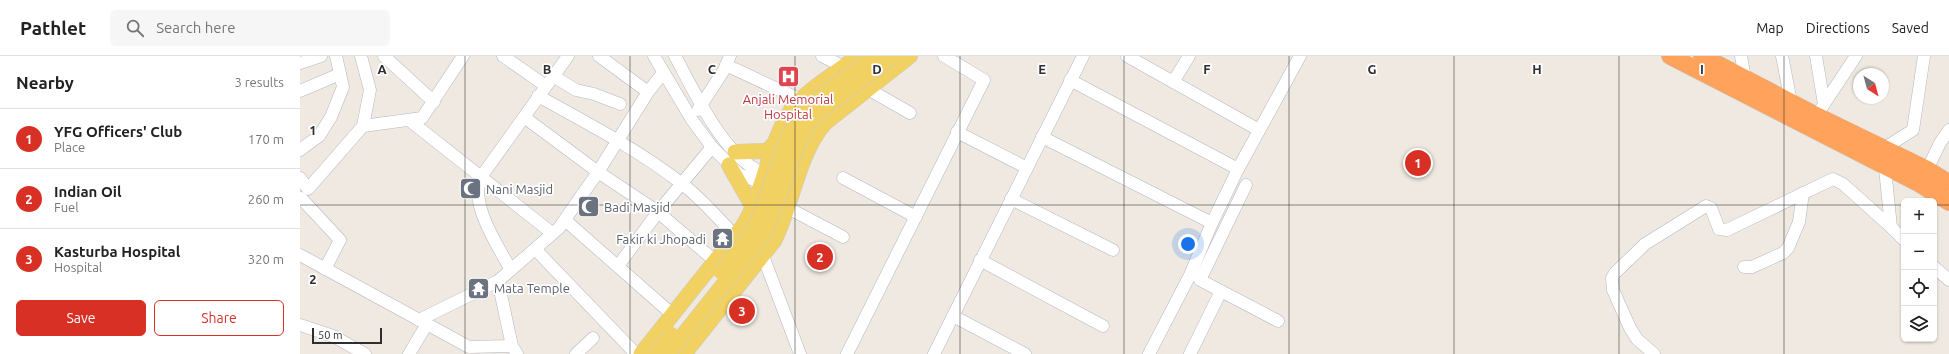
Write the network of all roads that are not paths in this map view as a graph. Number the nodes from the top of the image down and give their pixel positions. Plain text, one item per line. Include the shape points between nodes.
1 (321, 56) edge
2 (336, 56) edge
3 (361, 56) edge
4 (384, 56) edge
5 (503, 56) edge
6 (568, 56) edge
7 (600, 56) edge
8 (654, 56) edge
9 (675, 56) edge
10 (822, 56) edge
11 (858, 56) edge
12 (875, 56) edge
13 (893, 56) edge
14 (910, 56) edge
15 (944, 56) edge
16 (1083, 56) edge
17 (1127, 56) edge
18 (1189, 56) edge
19 (1300, 56) edge
20 (1670, 56) edge
21 (1703, 56) edge
22 (1741, 56) edge
23 (1782, 56) edge
24 (1816, 56) edge
25 (1856, 56) edge
26 (1924, 56) edge
27 (461, 57) edge
28 (728, 60) edge
29 (300, 63) edge
30 (844, 67) junction
31 (663, 73) junction
32 (340, 74) junction
33 (1070, 80) junction
34 (550, 81) junction
35 (1173, 82) junction
36 (1742, 85) junction
37 (868, 89) junction
38 (300, 91) edge
39 (648, 92) junction
40 (538, 96) junction
41 (801, 100) junction
42 (434, 102) junction
43 (1791, 102) junction
44 (620, 104) dead end
45 (702, 105) junction
46 (1820, 110) junction
47 (910, 113) dead end
48 (524, 117) junction
49 (408, 120) junction
50 (692, 120) junction
51 (363, 126) junction
52 (1259, 130) junction
53 (1949, 130) edge
54 (957, 132) junction
55 (1042, 137) junction
56 (619, 141) junction
57 (777, 141) junction
58 (712, 147) junction
59 (1883, 149) junction
60 (300, 150) edge
61 (732, 159) junction
62 (1884, 166) junction
63 (1027, 168) junction
64 (1238, 169) junction
65 (598, 172) junction
66 (1924, 177) junction
67 (300, 178) edge
68 (481, 178) junction
69 (843, 178) dead end
70 (764, 179) junction
71 (682, 183) junction
72 (1949, 183) edge
73 (1246, 185) dead end
74 (1803, 193) junction
75 (303, 195) edge
76 (792, 195) junction
77 (1011, 199) junction
78 (1949, 202) edge
79 (754, 209) junction
80 (658, 212) junction
81 (916, 217) junction
82 (565, 220) junction
83 (1212, 223) junction
84 (1891, 228) junction
85 (552, 233) junction
86 (736, 236) junction
87 (844, 237) dead end
88 (1901, 237) edge
89 (535, 249) junction
90 (1113, 250) dead end
91 (300, 255) edge
92 (763, 256) junction
93 (980, 260) junction
94 (715, 261) junction
95 (618, 266) junction
96 (1744, 267) dead end
97 (325, 269) junction
98 (1937, 269) edge
99 (511, 270) junction
100 (1949, 280) edge
101 (498, 281) junction
102 (1221, 291) junction
103 (673, 314) junction
104 (953, 316) junction
105 (1278, 321) dead end
106 (423, 322) junction
107 (300, 325) edge
108 (1103, 326) dead end
109 (593, 338) dead end
110 (466, 345) junction
111 (515, 350) edge
112 (365, 354) edge
113 (409, 354) edge
114 (479, 354) edge
115 (576, 354) edge
116 (636, 354) edge
117 (641, 354) edge
118 (655, 354) edge
119 (668, 354) edge
120 (684, 354) edge
121 (800, 354) edge
122 (847, 354) edge
123 (934, 354) edge
124 (1025, 354) edge
125 (1149, 354) edge
126 (1190, 354) edge
127 (1654, 354) edge

1 - 29 street
2 - 32 street
3 - 51 street via 370,90
4 - 42 street
5 - 34 street
6 - 34 street
7 - 39 street
8 - 31 street
9 - 45 street
10 - 30 street
11 - 30 main road
12 - 118 main road, bridge via 812,104 796,122 755,228
13 - 119 main road, bridge via 810,121 800,139 766,231
14 - 37 main road
15 - 54 street via 984,80
16 - 33 street
17 - 35 street
18 - 35 street
19 - 52 street
20 - 36 highway
21 - 36 highway
22 - 36 street
23 - 43 street
24 - 46 street
25 - 46 street
26 - 59 street via 1912,130
27 - 42 street
28 - 41 street
28 - 45 street
30 - 41 main road
31 - 39 street
31 - 50 street
32 - 38 street
32 - 60 street via 343,87 331,117 319,136
33 - 55 street
33 - 64 street
34 - 40 street
34 - 44 street
35 - 52 street
36 - 43 highway
36 - 62 highway
37 - 47 street
37 - 76 main road via 816,133
39 - 56 street
40 - 48 street
40 - 56 street
41 - 57 main road via 782,126
42 - 49 street via 422,118
43 - 46 highway
45 - 50 street
45 - 61 street
46 - 59 highway
48 - 65 street
48 - 68 street
49 - 51 street
49 - 68 street
50 - 58 street
51 - 75 street
52 - 64 street
53 - 66 street
54 - 63 street
54 - 81 street
55 - 63 street
55 - 83 street
56 - 65 street
56 - 71 street
57 - 61 main road via 767,150
57 - 70 main road
58 - 61 street
58 - 71 street
59 - 62 street
59 - 66 highway
61 - 70 street via 739,174
61 - 79 main road
62 - 66 highway
62 - 84 street
63 - 77 street
64 - 83 street
65 - 80 street
65 - 82 street
66 - 72 highway
66 - 78 highway
67 - 75 street
68 - 85 street
68 - 99 street via 478,186 486,226
69 - 81 street
70 - 76 street
70 - 79 main road
71 - 80 street
71 - 86 street
73 - 102 street via 1200,280
74 - 84 street via 1828,180 1838,180
74 - 96 street via 1799,222 1788,248 1752,267
74 - 127 street via 1727,230 1717,226 1711,208 1706,206 1645,244 1615,273 1612,278 1614,290 1630,328 1637,339
75 - 97 street via 340,240
76 - 87 street
76 - 92 main road via 777,235
77 - 90 street
77 - 93 street
79 - 86 main road
80 - 94 street
80 - 95 street
81 - 122 street
82 - 85 street
82 - 95 street
83 - 125 street via 1190,274
84 - 88 street
85 - 89 street
86 - 94 main road
89 - 99 street
89 - 116 street
91 - 97 street
92 - 120 main road
92 - 121 street
93 - 104 street
93 - 108 street
94 - 103 main road
95 - 103 street
97 - 106 street
98 - 100 street
99 - 101 street
101 - 106 street
101 - 111 street
102 - 105 street
102 - 126 street
103 - 117 main road
104 - 123 street
104 - 124 street
106 - 110 street
106 - 113 street
107 - 112 street via 333,336
109 - 115 street
110 - 111 street via 469,348
110 - 114 street

